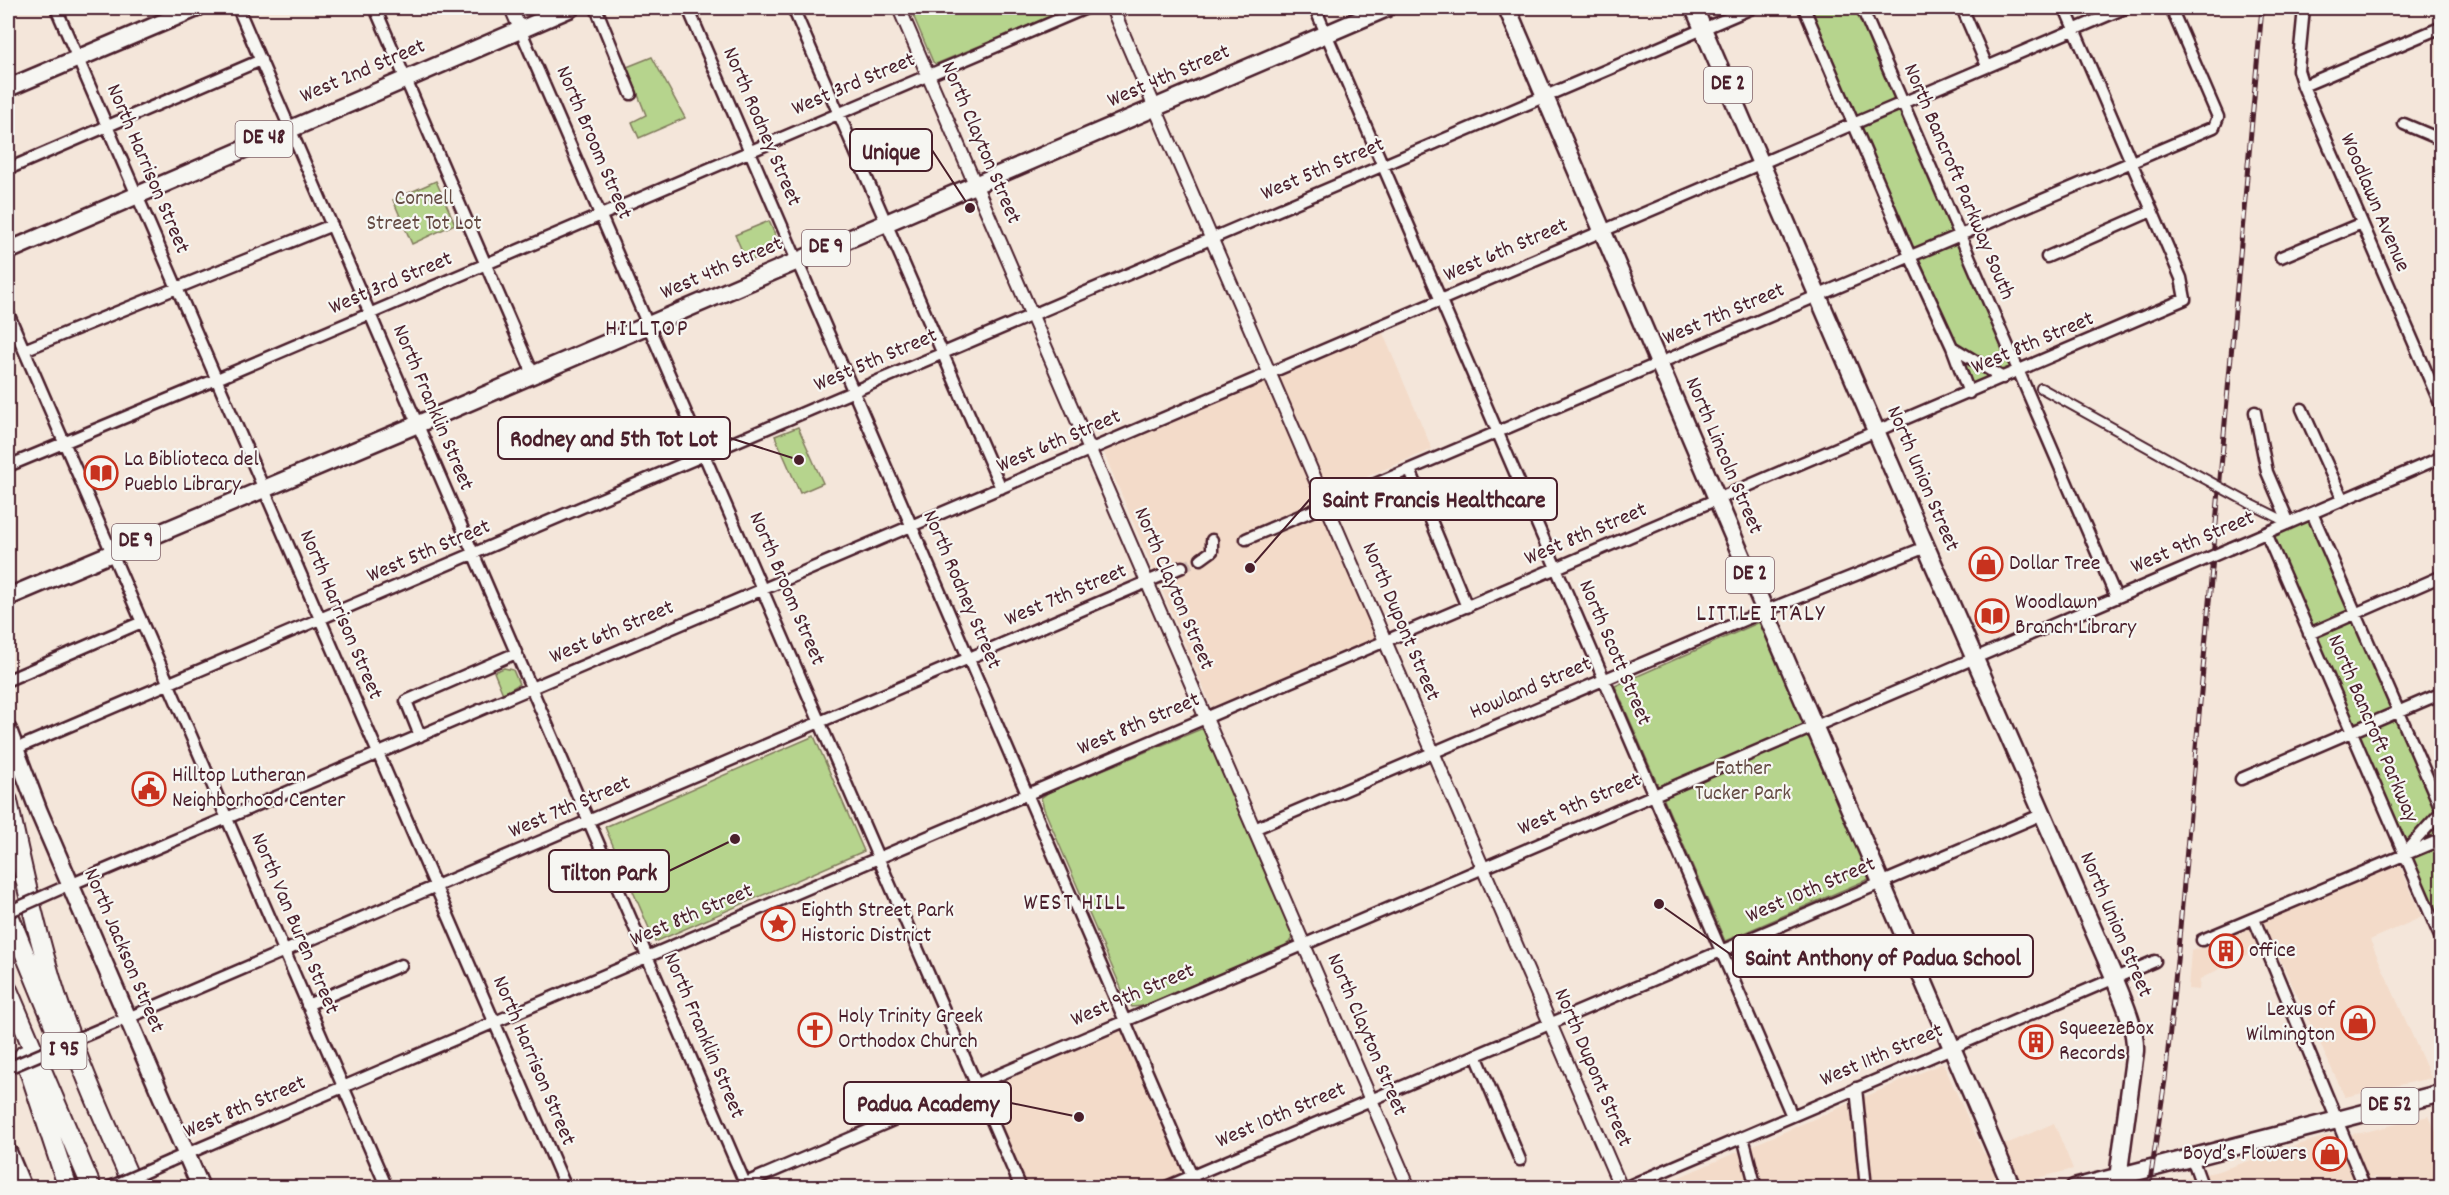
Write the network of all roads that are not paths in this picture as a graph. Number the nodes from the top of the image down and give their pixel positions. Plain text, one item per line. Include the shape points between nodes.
1 (56, 8) edge
2 (197, 8) edge
3 (238, 8) edge
4 (375, 8) edge
5 (511, 8) edge
6 (571, 8) edge
7 (596, 8) edge
8 (688, 8) edge
9 (793, 8) edge
10 (899, 8) edge
11 (1086, 8) edge
12 (1112, 8) edge
13 (1315, 8) edge
14 (1387, 8) edge
15 (1507, 8) edge
16 (1694, 8) edge
17 (1752, 8) edge
18 (1804, 8) edge
19 (1862, 8) edge
20 (1962, 8) edge
21 (2065, 8) edge
22 (2125, 8) edge
23 (2171, 8) edge
24 (2304, 8) edge
25 (2442, 27) edge
26 (1703, 28) junction
27 (520, 29) junction
28 (2075, 29) junction
29 (1326, 34) junction
30 (78, 58) junction
31 (261, 60) junction
32 (1988, 66) junction
33 (928, 75) junction
34 (406, 78) junction
35 (2302, 86) junction
36 (8, 88) edge
37 (631, 94) dead end
38 (1545, 96) junction
39 (1904, 102) junction
40 (1155, 107) junction
41 (839, 113) junction
42 (1854, 124) junction
43 (2404, 124) dead end
44 (107, 126) junction
45 (290, 128) junction
46 (2442, 140) edge
47 (750, 151) junction
48 (2132, 162) junction
49 (1762, 163) junction
50 (1383, 165) junction
51 (8, 169) edge
52 (975, 184) junction
53 (137, 195) junction
54 (2152, 211) junction
55 (601, 215) junction
56 (886, 223) junction
57 (2362, 223) junction
58 (332, 225) junction
59 (1602, 231) junction
60 (1959, 236) junction
61 (1211, 238) junction
62 (8, 251) edge
63 (1910, 256) junction
64 (2048, 257) dead end
65 (2281, 257) dead end
66 (798, 261) junction
67 (486, 264) junction
68 (177, 288) junction
69 (1819, 296) junction
70 (1441, 300) junction
71 (8, 313) edge
72 (370, 314) junction
73 (1032, 315) junction
74 (649, 325) junction
75 (1952, 347) junction
76 (24, 350) junction
77 (943, 353) junction
78 (1659, 364) junction
79 (2018, 371) junction
80 (1269, 373) junction
81 (533, 374) junction
82 (2003, 378) junction
83 (217, 379) junction
84 (2041, 388) dead end
85 (854, 391) junction
86 (1969, 393) junction
87 (2442, 408) edge
88 (2302, 409) dead end
89 (2255, 412) dead end
90 (417, 424) junction
91 (1878, 431) junction
92 (1498, 433) junction
93 (63, 442) junction
94 (1090, 450) junction
95 (705, 455) junction
96 (2442, 457) edge
97 (8, 466) edge
98 (1410, 470) junction
99 (264, 488) junction
100 (1002, 488) junction
101 (1717, 500) junction
102 (2343, 500) junction
103 (1327, 506) junction
104 (2312, 513) junction
105 (2289, 523) junction
106 (912, 526) junction
107 (2266, 533) junction
108 (1246, 538) dead end
109 (1212, 540) dead end
110 (1926, 547) junction
111 (111, 553) junction
112 (474, 554) junction
113 (1201, 559) tunnel mouth
114 (1182, 567) tunnel mouth
115 (1556, 569) junction
116 (2442, 576) edge
117 (1147, 582) junction
118 (763, 590) junction
119 (8, 597) edge
120 (2116, 597) junction
121 (1467, 607) junction
122 (1766, 611) junction
123 (2355, 613) junction
124 (321, 619) junction
125 (142, 622) junction
126 (2309, 634) junction
127 (1385, 642) junction
128 (516, 653) junction
129 (1976, 657) junction
130 (969, 658) junction
131 (1604, 679) junction
132 (8, 680) edge
133 (168, 684) junction
134 (532, 689) junction
135 (2442, 693) edge
136 (2399, 713) junction
137 (1206, 718) junction
138 (820, 722) junction
139 (1814, 726) junction
140 (8, 730) edge
141 (2352, 732) junction
142 (420, 736) junction
143 (15, 749) junction
144 (1433, 752) junction
145 (379, 754) junction
146 (2241, 779) dead end
147 (1028, 794) junction
148 (1654, 795) junction
149 (8, 801) edge
150 (2442, 811) edge
151 (2043, 813) junction
152 (227, 819) junction
153 (589, 821) junction
154 (1254, 829) junction
155 (2442, 839) edge
156 (2404, 854) junction
157 (879, 858) junction
158 (1483, 868) junction
159 (1881, 883) junction
160 (436, 886) junction
161 (65, 887) junction
162 (8, 912) edge
163 (2254, 919) junction
164 (2202, 940) dead end
165 (2442, 941) edge
166 (1304, 944) junction
167 (284, 951) junction
168 (1721, 951) junction
169 (647, 956) junction
170 (2155, 961) dead end
171 (401, 965) dead end
172 (2114, 977) junction
173 (8, 990) edge
174 (308, 1005) junction
175 (8, 1011) edge
176 (122, 1020) junction
177 (1125, 1020) junction
178 (494, 1022) junction
179 (1550, 1023) junction
180 (1952, 1047) junction
181 (1476, 1055) junction
182 (8, 1068) edge
183 (977, 1084) junction
184 (343, 1087) junction
185 (1856, 1088) junction
186 (2442, 1093) edge
187 (1371, 1100) junction
188 (1792, 1116) junction
189 (2338, 1119) junction
190 (1743, 1137) junction
191 (8, 1152) edge
192 (187, 1154) junction
193 (2192, 1158) junction
194 (1520, 1160) dead end
195 (1192, 1176) junction
196 (2118, 1178) junction
197 (746, 1185) edge
198 (23, 1188) edge
199 (68, 1188) edge
200 (92, 1188) edge
201 (108, 1188) edge
202 (123, 1188) edge
203 (134, 1188) edge
204 (201, 1188) edge
205 (387, 1188) edge
206 (566, 1188) edge
207 (734, 1188) edge
208 (1021, 1188) edge
209 (1164, 1188) edge
210 (1197, 1188) edge
211 (1409, 1188) edge
212 (1622, 1188) edge
213 (1756, 1188) edge
214 (1866, 1188) edge
215 (2012, 1188) edge
216 (2074, 1188) edge
217 (2204, 1188) edge
218 (2366, 1188) edge

1 - 30 street, North Harrison Street
2 - 30 main road
3 - 31 street, North Franklin Street
4 - 34 street
5 - 27 street, North Broom Street
6 - 27 main road, West 2nd Street / DE 48
7 - 37 street
8 - 47 street, North Rodney Street
9 - 41 street
10 - 33 street, North Clayton Street
11 - 33 street, West 3rd Street
12 - 40 street, North Dupont Street
13 - 29 street, North Scott Street
14 - 29 main road, West 4th Street / DE 9
15 - 38 main road, North Lincoln Street / DE 2
16 - 26 main road, North Union Street / DE 2
17 - 26 street, West 5th Street
18 - 42 street
19 - 39 street, North Bancroft Parkway South
20 - 32 street
21 - 28 street
22 - 28 street, West 6th Street
23 - 48 street, West 7th Street via 2218,117 2217,124
24 - 35 street, Woodlawn Avenue via 2298,70
25 - 35 street
26 - 38 street, West 5th Street
26 - 49 main road, North Union Street / DE 2
27 - 34 main road, West 2nd Street / DE 48
27 - 55 street, North Broom Street
28 - 32 street, West 6th Street
28 - 48 street
29 - 40 main road, West 4th Street / DE 9
29 - 50 street, North Scott Street
30 - 36 main road
30 - 44 street, North Harrison Street
31 - 44 street
31 - 45 street, North Franklin Street
32 - 39 street, West 6th Street
33 - 41 street, West 3rd Street
33 - 52 street, North Clayton Street
34 - 45 main road, West 2nd Street / DE 48
34 - 67 street
35 - 57 street, Woodlawn Avenue
38 - 50 street, West 5th Street
38 - 59 main road, North Lincoln Street / DE 2
39 - 42 street, West 6th Street
39 - 60 street, North Bancroft Parkway South
40 - 52 main road, West 4th Street / DE 9
40 - 61 street, North Dupont Street
41 - 47 street, West 3rd Street
41 - 56 street
42 - 49 street, West 6th Street
42 - 63 street
43 - 46 street
44 - 51 street
44 - 53 street, North Harrison Street
45 - 53 main road, West 2nd Street / DE 48
45 - 58 street, North Franklin Street
47 - 55 street, West 3rd Street
47 - 66 street, North Rodney Street
48 - 54 street
48 - 60 street, West 7th Street
49 - 59 street, West 6th Street
49 - 69 main road, North Union Street / DE 2
50 - 61 street, West 5th Street
50 - 70 street, North Scott Street
52 - 56 main road, West 4th Street / DE 9
52 - 73 street, North Clayton Street
53 - 62 main road, West 2nd Street / DE 48
53 - 68 street, North Harrison Street
54 - 64 street
54 - 79 street, West 8th Street via 2181,278 2185,299
55 - 67 street, West 3rd Street
55 - 74 street, North Broom Street
56 - 66 main road, West 4th Street / DE 9
56 - 77 street
57 - 65 street
57 - 87 street, Woodlawn Avenue
58 - 68 street
58 - 72 street, North Franklin Street
59 - 70 street, West 6th Street
59 - 78 main road, North Lincoln Street / DE 2
60 - 63 street, West 7th Street
60 - 79 street, North Bancroft Parkway South
61 - 73 street, West 5th Street
61 - 80 street, North Dupont Street
63 - 69 street, West 7th Street
63 - 75 street
66 - 74 main road, West 4th Street / DE 9
66 - 85 street, North Rodney Street
67 - 72 street, West 3rd Street
67 - 81 street
68 - 76 street
68 - 83 street, North Harrison Street
69 - 78 street, West 7th Street
69 - 91 main road, North Union Street / DE 2
70 - 80 street, West 6th Street
70 - 92 street, North Scott Street
71 - 76 street, North Van Buren Street
72 - 83 street, West 3rd Street
72 - 90 street, North Franklin Street
73 - 77 street, West 5th Street
73 - 94 street, North Clayton Street
74 - 81 main road, West 4th Street / DE 9
74 - 95 street, North Broom Street
75 - 82 street
75 - 86 street
76 - 93 street, North Van Buren Street
77 - 85 street, West 5th Street
77 - 100 street
78 - 92 street, West 7th Street
78 - 101 main road, North Lincoln Street / DE 2
79 - 82 street, West 8th Street
79 - 120 street, North Bancroft Parkway South
80 - 94 street, West 6th Street
80 - 103 street, North Dupont Street
81 - 90 main road, West 4th Street / DE 9
82 - 86 street, West 8th Street
83 - 93 street, West 3rd Street
83 - 99 street, North Harrison Street
84 - 105 street, bridge
85 - 95 street, West 5th Street
85 - 106 street, North Rodney Street
86 - 91 street, West 8th Street
88 - 102 street
89 - 105 street via 2266,472
90 - 99 main road, West 4th Street / DE 9
90 - 112 street, North Franklin Street
91 - 101 street, West 8th Street
91 - 110 main road, North Union Street / DE 2
92 - 98 street, West 7th Street
92 - 115 street, North Scott Street
93 - 97 street, West 3rd Street
93 - 111 street, North Van Buren Street
94 - 100 street, West 6th Street
94 - 117 street, North Clayton Street
95 - 112 street, West 5th Street
95 - 118 street, North Broom Street
96 - 102 street, West 9th Street
98 - 103 street, West 7th Street
98 - 121 street
99 - 111 main road, West 4th Street / DE 9
99 - 124 street, North Harrison Street
100 - 106 street, West 6th Street
101 - 115 street, West 8th Street
101 - 122 main road, North Lincoln Street / DE 2
102 - 104 street, West 9th Street
103 - 108 street, West 7th Street
103 - 127 street, North Dupont Street
104 - 105 street, West 9th Street
104 - 123 street, North Bancroft Parkway
105 - 107 street, West 9th Street
106 - 118 street, West 6th Street
106 - 130 street, North Rodney Street
107 - 120 street, West 9th Street, bridge
107 - 126 street, North Bancroft Parkway
109 - 113 street via 1212,551
110 - 122 street, Howland Street
110 - 129 main road, North Union Street / DE 2
111 - 119 main road, West 4th Street / DE 9
111 - 125 street, North Van Buren Street
112 - 124 street, West 5th Street
112 - 128 street, North Franklin Street
114 - 117 street, West 7th Street
115 - 121 street, West 8th Street
115 - 131 street, North Scott Street
116 - 123 street
117 - 130 street, West 7th Street
117 - 137 street, North Clayton Street
118 - 134 street, West 6th Street
118 - 138 street, North Broom Street
120 - 129 street, West 9th Street
121 - 127 street, West 8th Street
122 - 131 street, Howland Street
122 - 139 main road, North Lincoln Street / DE 2
123 - 126 street
123 - 136 street, North Bancroft Parkway
124 - 133 street, West 5th Street
124 - 145 street, North Harrison Street
125 - 132 street
125 - 133 street, North Van Buren Street
126 - 141 street, North Bancroft Parkway
127 - 137 street, West 8th Street
127 - 144 street, North Dupont Street
128 - 134 street, North Franklin Street
128 - 142 street via 406,701
129 - 139 street, West 9th Street
129 - 151 main road, North Union Street / DE 2
130 - 138 street, West 7th Street
130 - 147 street, North Rodney Street
131 - 144 street, Howland Street
131 - 148 street, North Scott Street
133 - 143 street, West 5th Street
133 - 152 street, North Van Buren Street
134 - 142 street, West 6th Street
134 - 153 street, North Franklin Street
135 - 136 street
136 - 141 street
136 - 150 street, North Bancroft Parkway
137 - 147 street, West 8th Street
137 - 154 street, North Clayton Street
138 - 153 street, West 7th Street
138 - 157 street, North Broom Street
139 - 148 street, West 9th Street
139 - 159 main road, North Lincoln Street / DE 2
140 - 143 main road, North Jackson Street
141 - 146 street
141 - 156 street, North Bancroft Parkway
142 - 145 street, West 6th Street
143 - 161 main road, North Jackson Street
144 - 154 street, Howland Street
144 - 158 street, North Dupont Street
145 - 152 street, West 6th Street
145 - 160 street, North Harrison Street
147 - 157 street, West 8th Street
147 - 177 street, North Rodney Street
148 - 158 street, West 9th Street
148 - 168 street, North Scott Street
149 - 203 highway via 58,1001
150 - 156 street
151 - 159 street, West 10th Street
151 - 172 main road, North Union Street / DE 2
152 - 161 street, West 6th Street
152 - 167 street, North Van Buren Street
153 - 160 street, West 7th Street
153 - 169 street, North Franklin Street
154 - 166 street, North Clayton Street
155 - 156 street
156 - 163 street
156 - 165 street, North Bancroft Parkway
157 - 169 street, West 8th Street
157 - 183 street, North Broom Street
158 - 166 street, West 9th Street
158 - 179 street, North Dupont Street
159 - 168 street, West 10th Street
159 - 180 main road, North Lincoln Street / DE 2
160 - 167 street, West 7th Street
160 - 178 street, North Harrison Street
161 - 162 street, West 6th Street, bridge
161 - 176 main road, North Jackson Street
162 - 202 highway, I 95
163 - 164 street
163 - 189 street
166 - 177 street, West 9th Street
166 - 187 street, North Clayton Street
167 - 174 street, North Van Buren Street
167 - 176 street, West 7th Street
168 - 179 street, West 10th Street
168 - 188 street, North Scott Street
169 - 178 street, West 8th Street
169 - 197 street, North Franklin Street
170 - 172 street, West 11th Street
171 - 174 street
172 - 180 street, West 11th Street
172 - 196 main road, North Union Street / DE 2 via 2135,1043
173 - 200 highway, I 95
174 - 184 street, North Van Buren Street
175 - 199 highway
176 - 182 street, West 7th Street, bridge
176 - 192 main road, North Jackson Street
177 - 183 street, West 9th Street
177 - 195 street, North Rodney Street
178 - 184 street, West 8th Street
178 - 206 street, North Harrison Street
179 - 181 street, West 10th Street
179 - 212 street, North Dupont Street
180 - 185 street, West 11th Street
180 - 215 main road, North Lincoln Street / DE 2
181 - 187 street, West 10th Street
181 - 194 street
183 - 197 street, West 9th Street
183 - 208 street, North Broom Street
184 - 192 street, West 8th Street
184 - 205 street, North Van Buren Street
185 - 188 street, West 11th Street
185 - 214 street
186 - 189 main road, DE 52
187 - 195 street, West 10th Street
187 - 211 street, North Clayton Street
188 - 190 street, West 11th Street
189 - 193 main road, DE 52
189 - 218 street
190 - 212 street, West 11th Street
190 - 213 street
191 - 198 main road
192 - 201 street, West 8th Street, bridge
192 - 204 main road, North Jackson Street
193 - 196 main road, DE 52
193 - 217 street
195 - 209 street, West 10th Street
195 - 210 street, North Rodney Street
196 - 216 main road, DE 52
197 - 207 street, West 9th Street

